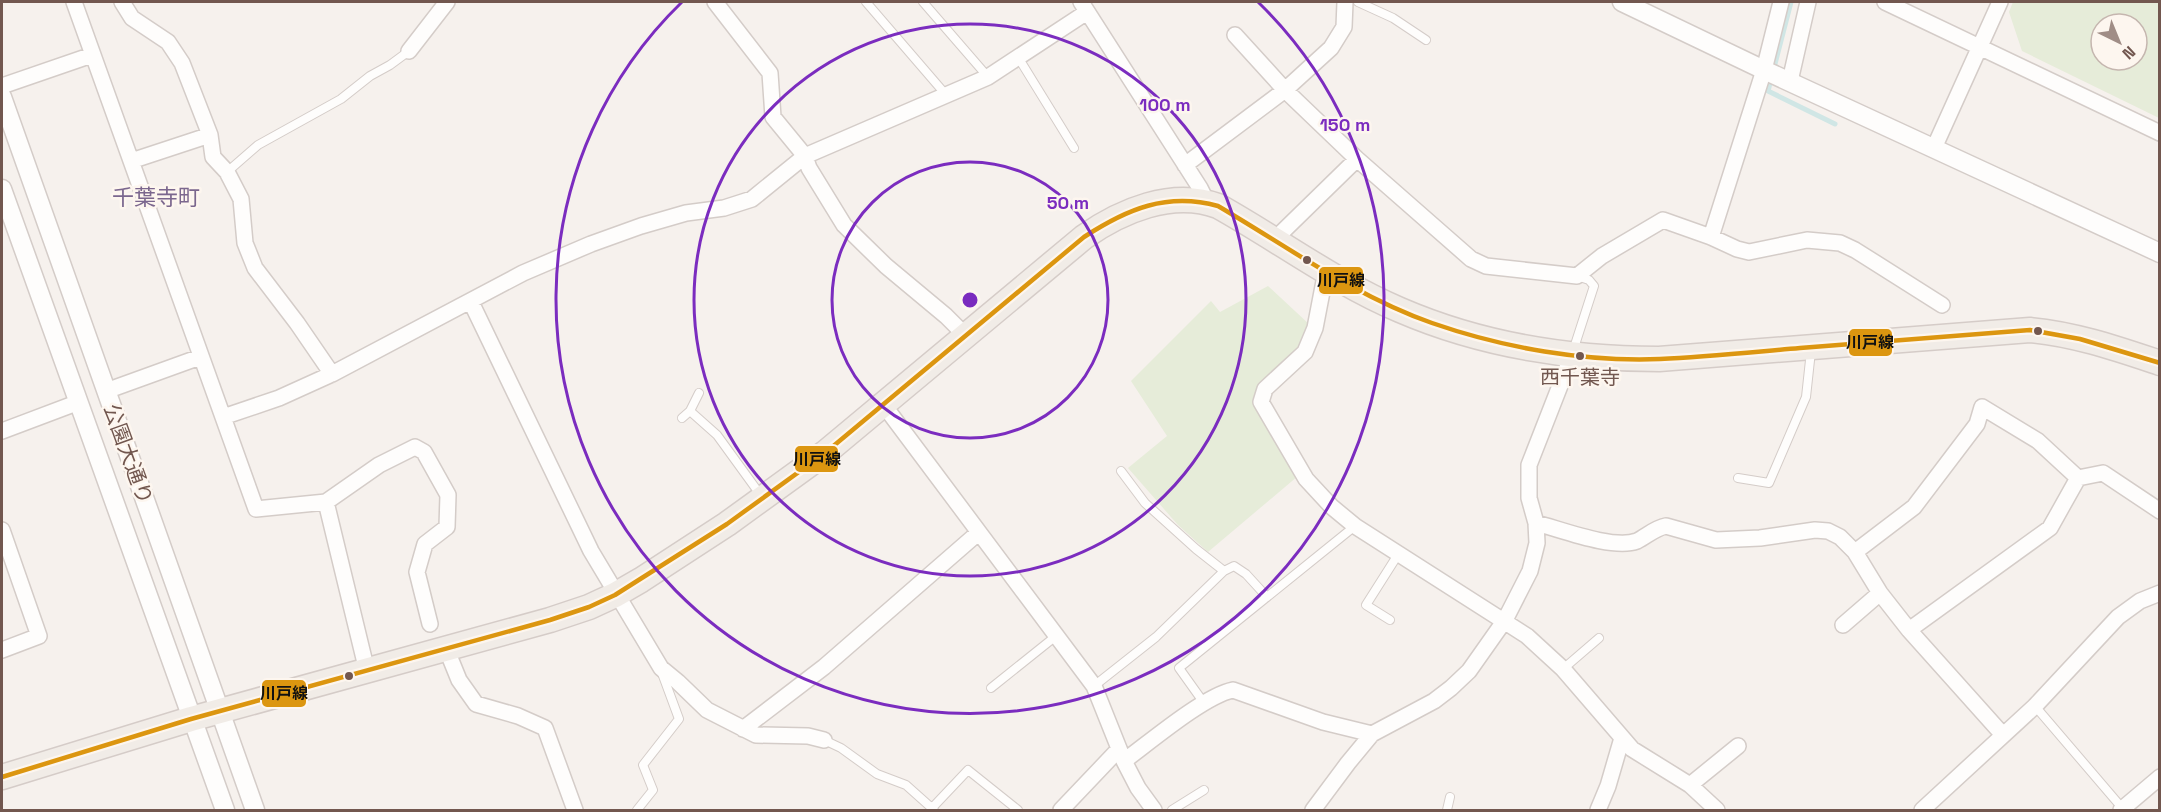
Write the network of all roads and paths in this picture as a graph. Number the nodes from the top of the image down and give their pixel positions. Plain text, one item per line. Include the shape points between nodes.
1 (74, 2) edge
2 (447, 2) edge
3 (715, 2) edge
4 (866, 2) edge
5 (923, 2) edge
6 (1345, 2) edge
7 (1358, 2) edge
8 (1622, 2) edge
9 (1781, 2) edge
10 (1808, 2) edge
11 (1885, 2) edge
12 (2001, 2) edge
13 (127, 3) edge
14 (1084, 7) edge
15 (1235, 35) dead end
16 (1426, 40) dead end
17 (1979, 48) junction
18 (409, 51) joint
19 (92, 55) junction
20 (1018, 57) junction
21 (1776, 75) junction
22 (988, 77) junction
23 (2, 86) edge
24 (1285, 90) junction
25 (2, 97) edge
26 (947, 97) junction
27 (2160, 133) edge
28 (210, 135) junction
29 (1074, 148) dead end
30 (1934, 148) junction
31 (805, 156) junction
32 (1357, 159) junction
33 (131, 161) junction
34 (1185, 165) junction
35 (227, 172) junction
36 (2, 189) edge
37 (1207, 202) junction
38 (1711, 237) junction
39 (1274, 240) junction
40 (2160, 253) edge
41 (1326, 271) junction
42 (1577, 276) junction
43 (471, 302) junction
44 (1942, 305) dead end
45 (966, 336) junction
46 (1812, 347) junction
47 (1572, 355) junction
48 (200, 357) junction
49 (2160, 363) edge
50 (332, 374) junction
51 (106, 391) junction
52 (699, 393) dead end
53 (79, 402) junction
54 (883, 404) junction
55 (690, 411) junction
56 (223, 417) junction
57 (682, 418) dead end
58 (2, 431) edge
59 (1121, 471) dead end
60 (1738, 478) dead end
61 (2078, 478) junction
62 (763, 498) junction
63 (326, 502) junction
64 (2160, 511) edge
65 (1536, 523) junction
66 (1355, 526) junction
67 (978, 533) junction
68 (2, 536) edge
69 (1855, 552) junction
70 (1399, 553) junction
71 (1224, 571) junction
72 (1880, 593) junction
73 (615, 594) junction
74 (1267, 597) junction
75 (2157, 599) edge
76 (1390, 620) dead end
77 (1505, 620) junction
78 (430, 624) dead end
79 (1843, 626) dead end
80 (1909, 630) junction
81 (1056, 636) junction
82 (1599, 638) dead end
83 (446, 648) junction
84 (2, 650) edge
85 (661, 668) junction
86 (1563, 669) junction
87 (367, 670) junction
88 (1094, 686) junction
89 (991, 688) dead end
90 (1204, 702) junction
91 (2035, 706) junction
92 (221, 712) junction
93 (191, 719) junction
94 (743, 729) junction
95 (1372, 734) junction
96 (2003, 735) junction
97 (1622, 738) junction
98 (824, 740) joint
99 (1738, 746) dead end
100 (1122, 755) junction
101 (2, 777) edge
102 (2160, 777) edge
103 (1690, 785) junction
104 (1204, 790) dead end
105 (1450, 797) dead end
106 (933, 809) edge
107 (225, 810) edge
108 (255, 810) edge
109 (576, 810) edge
110 (637, 810) edge
111 (1018, 810) edge
112 (1061, 810) edge
113 (1154, 810) edge
114 (1172, 810) edge
115 (1313, 810) edge
116 (1447, 810) edge
117 (1598, 810) edge
118 (1717, 810) edge
119 (1922, 810) edge
120 (2122, 810) edge

1 - 19 street
2 - 18 street
3 - 31 street via 770,74 773,117
4 - 26 lane
5 - 22 lane
6 - 24 street via 1346,17 1340,36
7 - 16 lane via 1393,18
8 - 21 street
9 - 21 street
10 - 21 street
11 - 17 street
12 - 17 street
13 - 28 street via 132,18 168,42 182,63
14 - 20 street
14 - 34 street
15 - 24 street
17 - 27 street
17 - 30 street
18 - 35 lane via 341,99 258,145
19 - 23 street
19 - 33 street
20 - 22 street
20 - 29 lane
21 - 30 street
21 - 38 street
22 - 26 street
24 - 32 street
24 - 34 street
25 - 51 street, 公園大通り
26 - 31 street
28 - 33 street
28 - 35 street via 213,157
30 - 40 street
31 - 43 street via 752,199 686,213 591,244 524,273
31 - 45 street via 844,225
32 - 39 street
32 - 42 street via 1471,259 1486,266
33 - 48 street
34 - 37 street
35 - 50 street via 241,199 245,243 255,268
36 - 53 street, 公園大通り
37 - 39 main road
37 - 45 main road via 1168,202 1116,216 1083,237
38 - 42 street via 1663,220 1602,256
38 - 44 street via 1749,252 1808,240 1840,243
39 - 41 main road
41 - 47 main road via 1410,314 1498,341
41 - 66 street via 1315,328 1305,352 1265,389 1261,402 1306,479
42 - 47 lane via 1594,286
43 - 50 street
43 - 73 street
45 - 54 main road
46 - 47 main road via 1659,359
46 - 49 main road via 2030,330 2077,338
46 - 60 lane via 1806,397 1769,483
47 - 65 street via 1529,465 1529,498
48 - 51 street
48 - 56 street
50 - 56 street
51 - 92 street, 公園大通り
52 - 55 lane
53 - 58 street
53 - 93 street, 公園大通り
54 - 62 main road
54 - 67 street
55 - 57 lane
55 - 62 lane via 717,435
56 - 63 street via 256,509
59 - 71 lane via 1145,503
61 - 64 street via 2103,472
61 - 69 street via 2038,441 1982,407 1977,424 1914,507
61 - 80 street via 2049,528
62 - 73 main road
63 - 78 street via 388,460 415,447 423,452 448,495 447,527 425,544 417,572
63 - 87 street
65 - 69 street via 1613,544 1636,541 1666,525 1716,540 1828,531
65 - 77 street via 1537,543 1530,571
66 - 70 street
66 - 74 lane
67 - 81 street
67 - 94 street via 824,667
68 - 84 street via 39,636
69 - 72 street
70 - 76 lane via 1366,605
70 - 77 street
71 - 74 lane via 1234,566
71 - 88 lane via 1156,637
72 - 79 street
72 - 80 street
73 - 83 main road via 550,620
73 - 85 street
74 - 90 lane via 1179,668
75 - 91 street via 2140,601 2118,617
77 - 86 street
77 - 95 street via 1469,671 1451,688
80 - 96 street
81 - 88 street
81 - 89 lane
82 - 86 lane
83 - 87 main road
83 - 109 street via 459,680 476,704 545,728
85 - 94 street via 707,710
85 - 110 lane via 679,719 643,765 652,790
86 - 97 street
87 - 92 main road
88 - 100 street
90 - 95 street via 1233,690 1323,722
90 - 100 street
91 - 96 street
91 - 120 lane
92 - 93 main road
92 - 108 street, 公園大通り
93 - 101 main road
93 - 107 street, 公園大通り
94 - 98 street via 756,735
95 - 115 street
96 - 119 street
97 - 103 street via 1644,758
97 - 117 street
98 - 106 lane via 877,774 906,785
99 - 103 street
100 - 112 street
100 - 113 street
102 - 120 street
103 - 118 street
104 - 114 lane
105 - 116 lane
106 - 111 lane via 968,770

